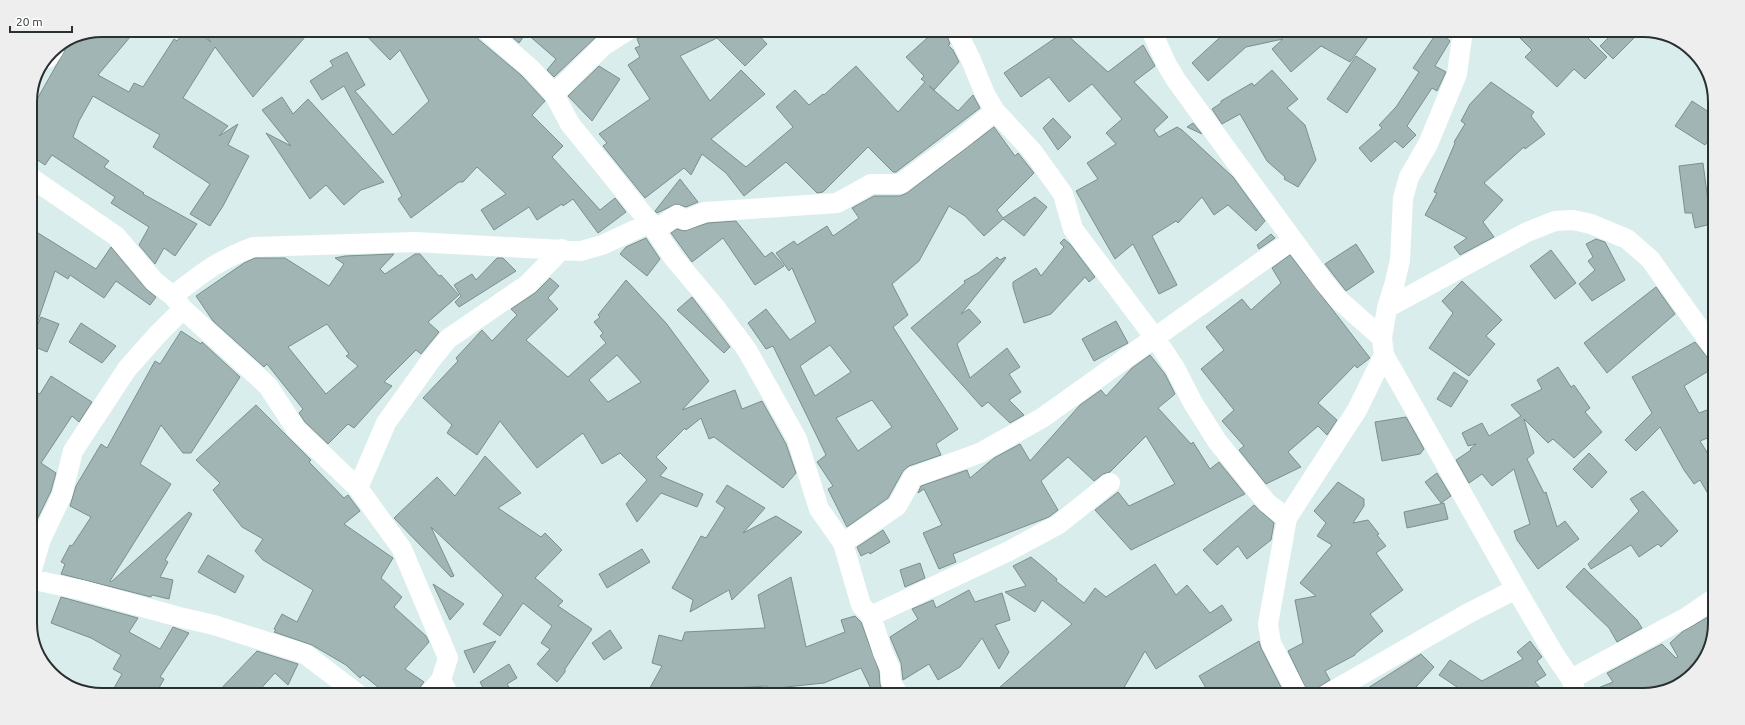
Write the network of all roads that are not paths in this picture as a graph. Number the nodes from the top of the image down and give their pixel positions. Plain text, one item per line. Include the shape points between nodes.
1 (494, 37) edge
2 (617, 37) edge
3 (960, 37) edge
4 (1155, 37) edge
5 (1462, 37) edge
6 (554, 94) junction
7 (995, 111) junction
8 (37, 182) edge
9 (650, 223) junction
10 (1292, 240) junction
11 (562, 249) junction
12 (178, 303) junction
13 (1387, 308) junction
14 (1155, 338) junction
15 (1708, 340) edge
16 (1383, 346) junction
17 (1110, 483) dead end
18 (358, 488) junction
19 (1287, 518) junction
20 (843, 542) junction
21 (37, 552) edge
22 (37, 581) edge
23 (1516, 589) junction
24 (1708, 603) edge
25 (871, 616) junction
26 (445, 687) edge
27 (1574, 687) edge
28 (351, 688) edge
29 (894, 688) edge
30 (1294, 688) edge
31 (1338, 688) edge

1 - 6 street via 531,69
2 - 6 street via 603,46
3 - 7 street
4 - 10 street via 1176,80
5 - 13 street via 1457,74 1428,144 1409,177 1403,198 1400,260
6 - 9 street via 570,124
7 - 9 street via 900,184 871,184 837,203 704,212 685,220 677,216 660,227
7 - 14 street via 1033,152 1063,194 1073,229
8 - 12 street via 116,236 155,282
9 - 11 street via 602,245 581,251
9 - 20 street via 673,257 747,350 761,373 797,439 819,509
10 - 14 street
10 - 16 street via 1322,281
11 - 12 street via 415,242 253,248 212,266
11 - 18 street via 528,284 448,339 386,423
12 - 18 street via 268,386 296,429
12 - 21 street via 158,334 127,370 73,451 62,495
13 - 15 street via 1527,232 1555,221 1573,220 1592,224 1627,239 1650,259
13 - 16 street
14 - 19 street via 1176,368 1193,403 1218,441 1267,503
14 - 20 street via 1042,418 980,453 913,477 898,506
16 - 19 street via 1357,410
16 - 23 street
17 - 25 street via 1059,524 1009,551
18 - 26 street via 402,548 448,658
19 - 30 street via 1268,624 1271,643
20 - 25 street via 861,605
22 - 28 street via 214,625 305,654
23 - 27 street
23 - 31 street
24 - 27 street
25 - 29 street via 882,653 890,668 891,683

